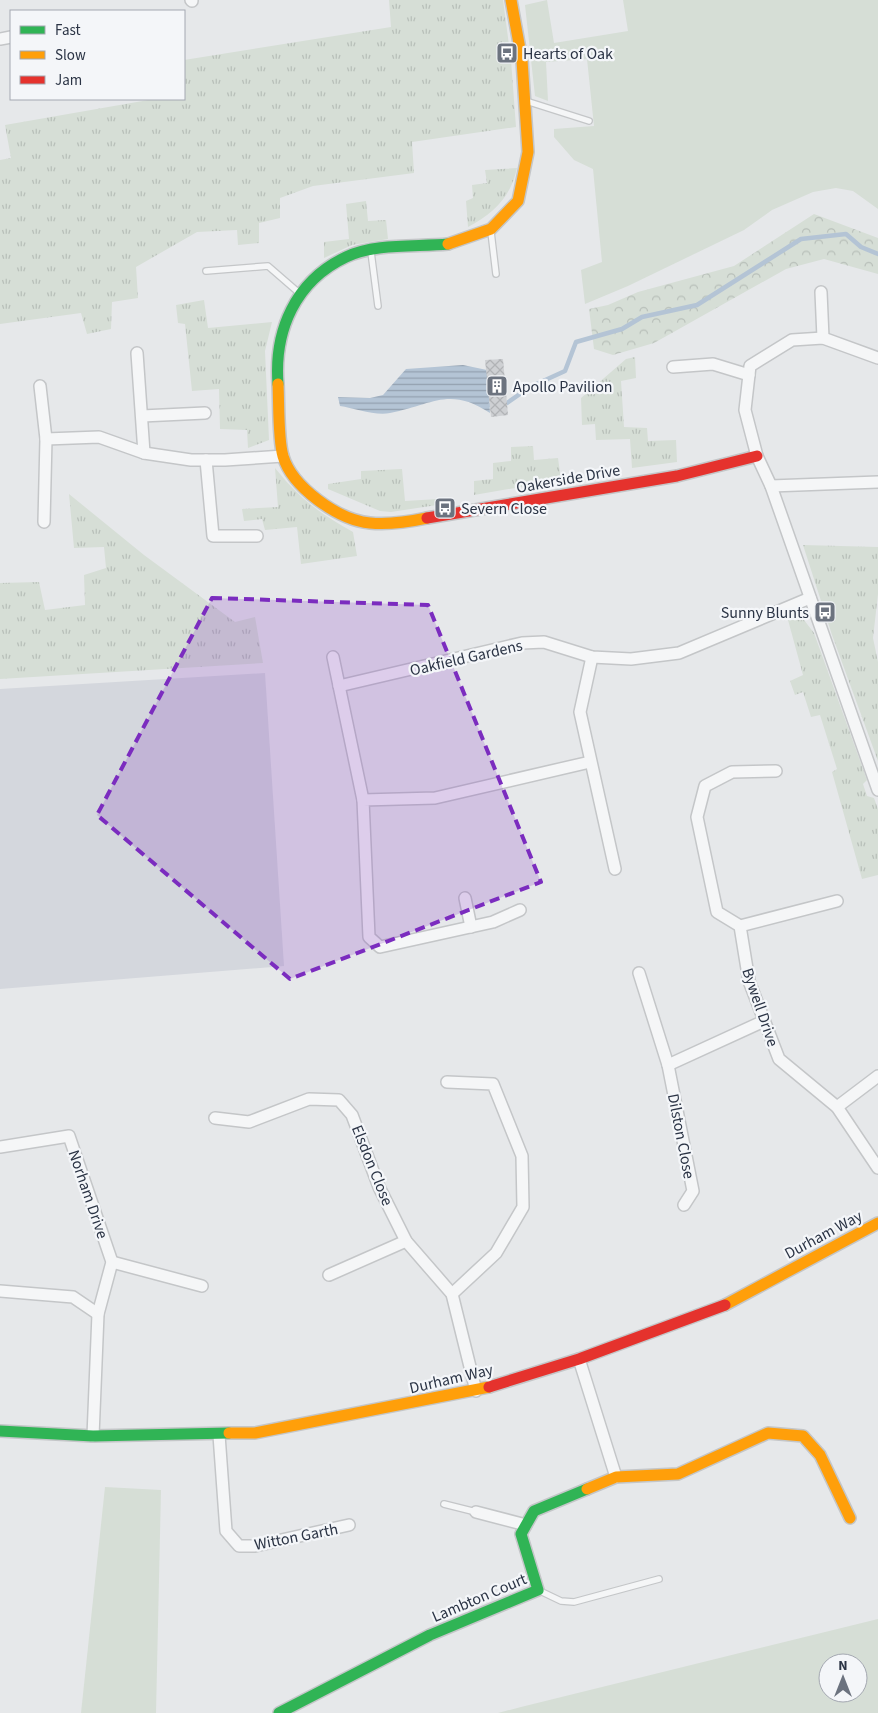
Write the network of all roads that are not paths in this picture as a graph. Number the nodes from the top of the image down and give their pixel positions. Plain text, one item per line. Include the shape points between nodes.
1 (511, 0) edge
2 (526, 101) junction
3 (589, 121) dead end
4 (491, 229) junction
5 (371, 250) junction
6 (206, 271) dead end
7 (496, 274) dead end
8 (821, 292) dead end
9 (300, 293) junction
10 (378, 306) dead end
11 (823, 338) junction
12 (137, 353) dead end
13 (878, 358) edge
14 (673, 367) dead end
15 (749, 375) junction
16 (40, 386) dead end
17 (204, 413) dead end
18 (142, 416) junction
19 (46, 439) junction
20 (144, 453) junction
21 (283, 456) junction
22 (757, 456) junction
23 (206, 460) junction
24 (878, 482) edge
25 (770, 486) junction
26 (44, 522) dead end
27 (257, 536) dead end
28 (810, 598) junction
29 (333, 657) dead end
30 (592, 657) junction
31 (339, 686) junction
32 (590, 762) junction
33 (776, 771) dead end
34 (878, 790) edge
35 (363, 800) junction
36 (615, 869) dead end
37 (465, 898) dead end
38 (837, 901) dead end
39 (520, 910) dead end
40 (740, 926) junction
41 (471, 927) junction
42 (639, 973) dead end
43 (764, 1020) junction
44 (668, 1065) junction
45 (878, 1076) edge
46 (447, 1082) dead end
47 (837, 1107) junction
48 (215, 1118) dead end
49 (0, 1147) edge
50 (878, 1168) edge
51 (684, 1205) dead end
52 (878, 1223) edge
53 (406, 1241) junction
54 (112, 1262) junction
55 (329, 1275) dead end
56 (202, 1286) dead end
57 (0, 1290) edge
58 (452, 1294) junction
59 (98, 1314) junction
60 (579, 1359) junction
61 (476, 1391) junction
62 (0, 1430) edge
63 (218, 1434) junction
64 (93, 1436) junction
65 (616, 1477) junction
66 (444, 1504) dead end
67 (476, 1512) joint
68 (850, 1518) dead end
69 (526, 1524) junction
70 (349, 1525) dead end
71 (659, 1579) dead end
72 (538, 1590) junction
73 (279, 1713) edge

1 - 2 street, Oakerside Drive
2 - 3 lane
2 - 4 street, Oakerside Drive via 528,152 518,201
4 - 5 street, Oakerside Drive via 448,244
4 - 7 lane
5 - 9 street, Oakerside Drive via 346,257 324,271
5 - 10 lane
6 - 9 lane via 268,266
8 - 11 street
9 - 21 street, Oakerside Drive via 287,317 276,358
11 - 13 street
11 - 15 street via 792,340 750,366
12 - 18 street
14 - 15 street via 713,364
15 - 22 street via 744,410
16 - 19 street
17 - 18 street
18 - 20 street
19 - 20 street via 99,437
19 - 26 street
20 - 23 street
21 - 22 street, Oakerside Drive via 296,479 312,497 344,515 368,523 399,523 677,476
21 - 23 street
22 - 25 street
23 - 27 street via 213,536
24 - 25 street
25 - 28 street
28 - 30 street, Oakfield Gardens via 679,654 630,659
28 - 34 street
29 - 31 street
30 - 31 street, Oakfield Gardens via 544,642 522,643
30 - 32 street via 580,712
31 - 35 street
32 - 35 street via 435,798
32 - 36 street
33 - 40 street via 732,772 705,786 698,817 717,912
35 - 41 street via 368,937 380,946
37 - 41 street
38 - 40 street
39 - 41 street
40 - 43 street, Bywell Drive via 749,981
42 - 44 street, Dilston Close
43 - 44 street
43 - 47 street, Bywell Drive via 779,1059
44 - 51 street, Dilston Close via 693,1191
45 - 47 street
46 - 58 street via 493,1084 522,1156 523,1207 496,1253
47 - 50 street, Bywell Drive
48 - 53 street, Elsdon Close via 249,1122 309,1098 339,1100 352,1115 379,1187
49 - 54 street, Norham Drive via 69,1136
52 - 60 street, Durham Way via 724,1306
53 - 55 street
53 - 58 street, Elsdon Close
54 - 56 street
54 - 59 street
57 - 59 street via 73,1297
58 - 61 street, Elsdon Close
59 - 64 street
60 - 61 street, Durham Way
60 - 65 street
61 - 63 street, Durham Way via 255,1432
62 - 64 street, Durham Way
63 - 64 street, Durham Way
63 - 70 street, Witton Garth via 226,1531 239,1546 255,1546
65 - 68 street via 678,1474 768,1433 803,1436 820,1455
65 - 69 street via 534,1512
66 - 67 lane
67 - 69 street
69 - 72 street, Lambton Court via 521,1534
71 - 72 lane via 574,1602 561,1601
72 - 73 street, Lambton Court via 430,1635

